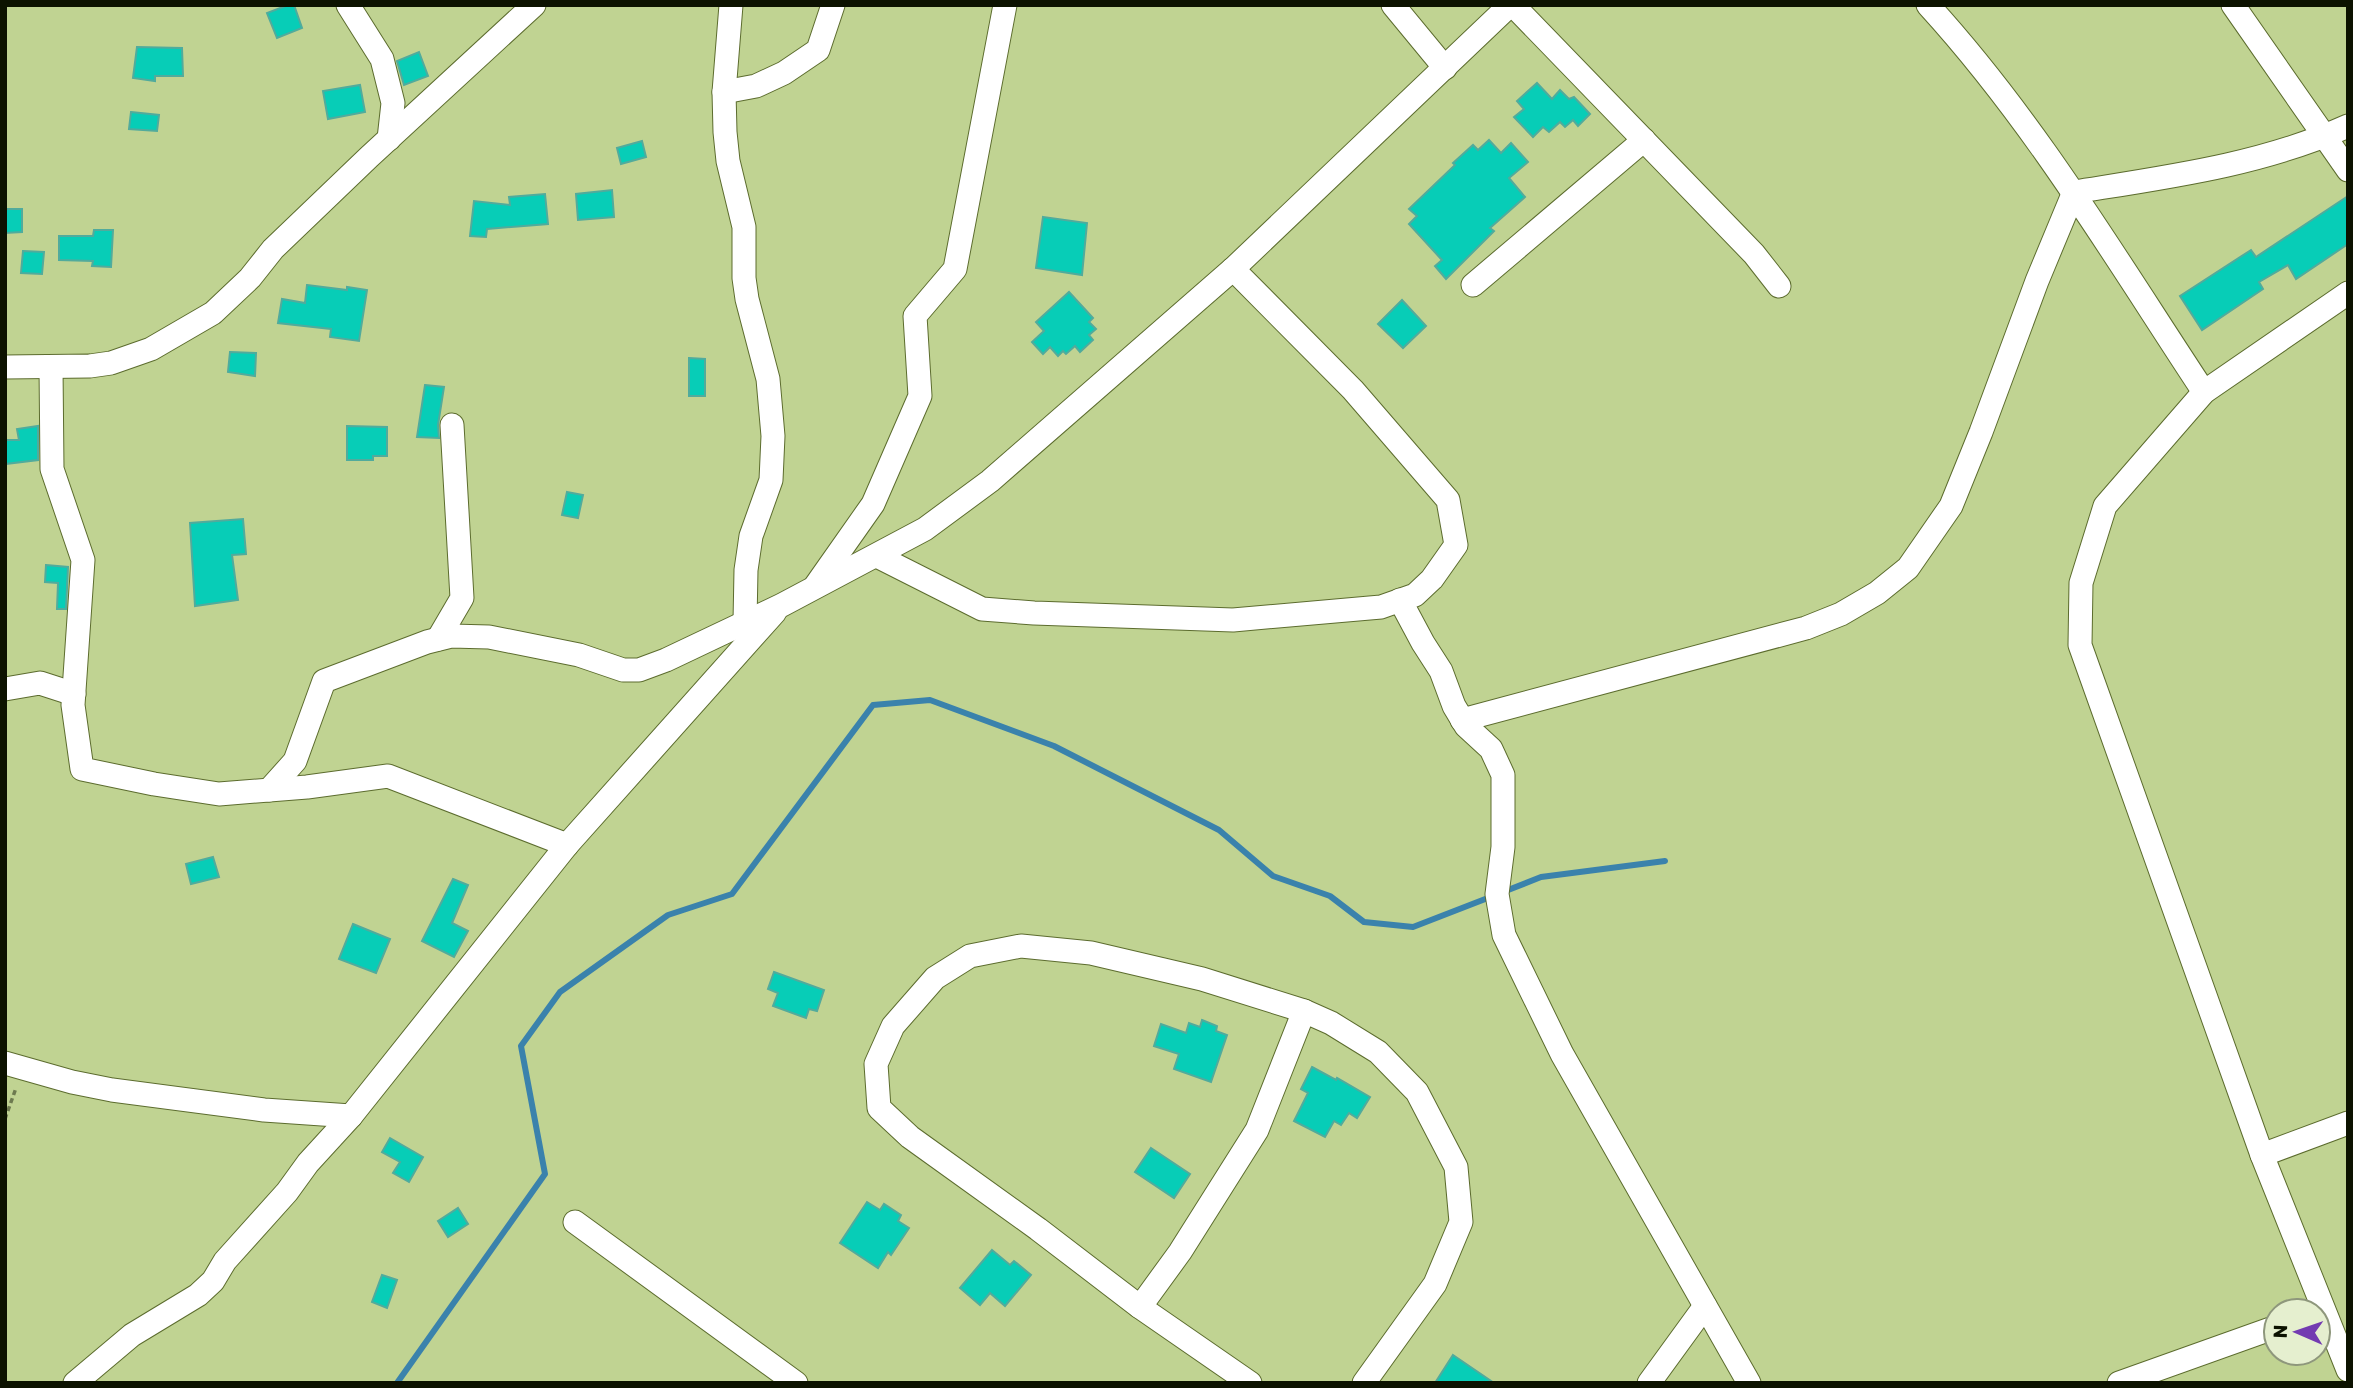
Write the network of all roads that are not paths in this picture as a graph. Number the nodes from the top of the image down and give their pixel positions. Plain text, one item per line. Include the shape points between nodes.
1 (348, 5) edge
2 (534, 5) edge
3 (731, 5) edge
4 (833, 5) edge
5 (1005, 5) edge
6 (1393, 5) edge
7 (1512, 5) edge
8 (1928, 5) edge
9 (2233, 5) edge
10 (1445, 68) junction
11 (724, 92) junction
12 (2348, 126) edge
13 (2323, 137) junction
14 (389, 139) junction
15 (1644, 140) junction
16 (2348, 170) edge
17 (2074, 192) junction
18 (1233, 269) junction
19 (1473, 285) dead end
20 (1779, 286) dead end
21 (2348, 293) edge
22 (5, 367) edge
23 (51, 368) junction
24 (2204, 392) junction
25 (452, 425) dead end
26 (877, 556) junction
27 (813, 588) junction
28 (1400, 600) junction
29 (782, 605) junction
30 (745, 622) junction
31 (438, 639) junction
32 (5, 689) edge
33 (74, 694) junction
34 (1462, 720) junction
35 (269, 790) junction
36 (567, 845) junction
37 (1304, 1011) junction
38 (13, 1066) edge
39 (351, 1116) junction
40 (2348, 1123) edge
41 (2262, 1154) junction
42 (575, 1222) dead end
43 (2316, 1297) edge
44 (1705, 1306) junction
45 (1140, 1307) junction
46 (2262, 1332) edge
47 (2332, 1335) edge
48 (2348, 1370) edge
49 (75, 1383) edge
50 (796, 1383) edge
51 (1250, 1383) edge
52 (1364, 1383) edge
53 (1649, 1383) edge
54 (1749, 1383) edge
55 (2119, 1383) edge

1 - 14 street via 382,59 393,103
2 - 14 street
3 - 11 street
4 - 11 street via 818,50 755,86
5 - 27 street via 955,269 915,316 920,396 873,504
6 - 10 street
7 - 10 street
7 - 15 street
8 - 17 street via 2027,124
9 - 13 street
10 - 18 street
11 - 30 street via 728,161 744,227 744,278 768,379 773,436 771,480 751,536
12 - 13 street
13 - 16 street
13 - 17 street via 2200,172
14 - 23 street via 213,313 133,357
15 - 19 street
15 - 20 street
17 - 24 street
17 - 34 street via 1951,506 1908,568 1877,593 1807,628
18 - 26 street via 990,481 925,529
18 - 28 street via 1353,390 1448,500 1456,545 1432,579 1415,595
21 - 24 street
22 - 23 street
23 - 33 street via 52,469 83,560
24 - 41 street via 2105,506 2081,583 2080,645
25 - 31 street via 462,597
26 - 27 street
26 - 28 street via 982,609 1233,620 1381,607
27 - 29 street
28 - 34 street via 1441,671
29 - 30 street
29 - 36 street
30 - 31 street via 639,670 489,637
31 - 35 street via 324,681 295,761
32 - 33 street via 40,683
33 - 35 street via 82,769 219,794
34 - 44 street via 1491,749 1503,775 1503,846 1497,894 1504,935 1562,1054
35 - 36 street via 387,776
36 - 39 street
37 - 45 street via 1257,1130
37 - 45 street via 1202,979 1091,953 1021,946 970,956 935,978 893,1026 876,1064 879,1108 910,1137
37 - 52 street via 1378,1052 1417,1092 1456,1167 1461,1222 1435,1284
38 - 39 street via 112,1090
39 - 49 street via 225,1261 213,1281 132,1335
40 - 41 street
41 - 43 street
42 - 50 street
44 - 53 street
44 - 54 street
45 - 51 street
46 - 55 street
47 - 48 street

